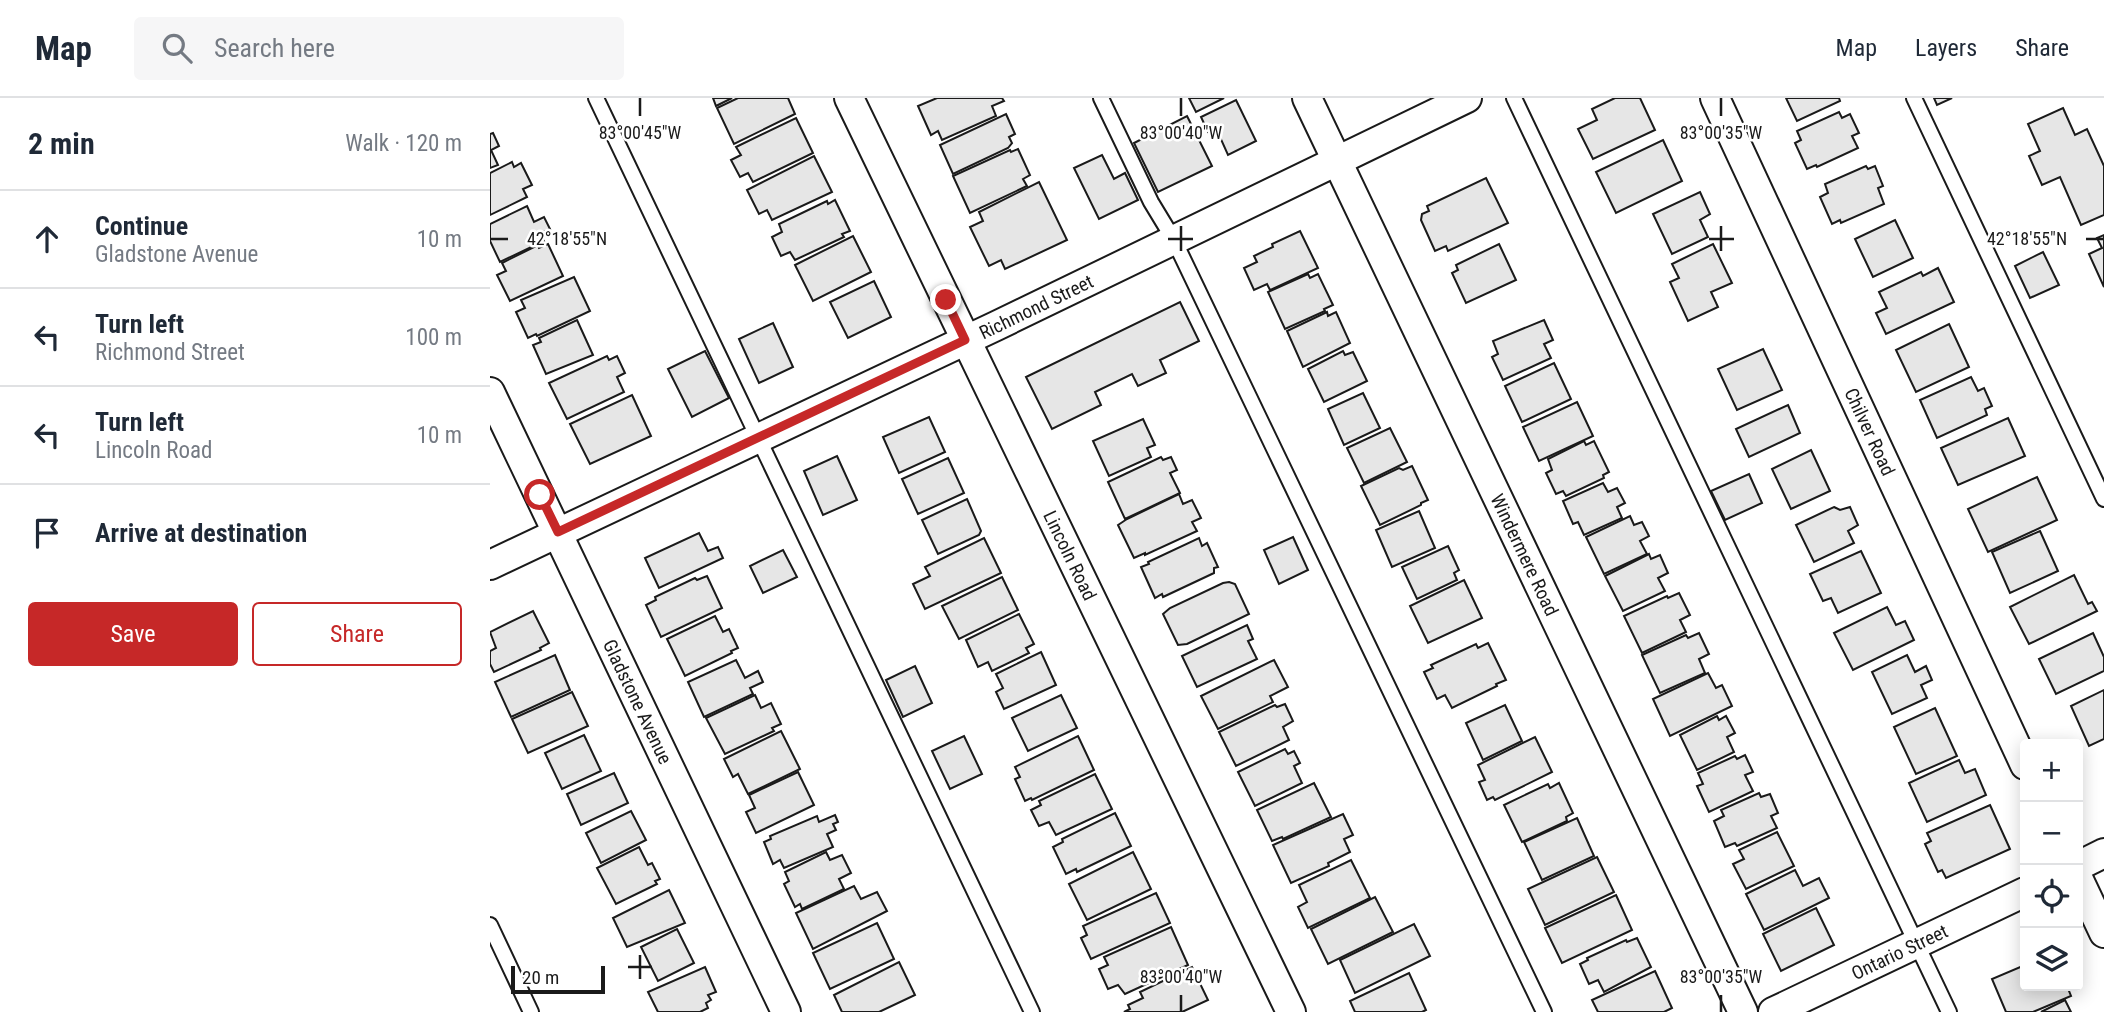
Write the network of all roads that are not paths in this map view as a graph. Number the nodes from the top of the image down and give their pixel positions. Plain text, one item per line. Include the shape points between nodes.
1 (596, 98) edge
2 (849, 98) edge
3 (1101, 98) edge
4 (1307, 98) edge
5 (1467, 98) edge
6 (1514, 98) edge
7 (1715, 98) edge
8 (1914, 98) edge
9 (1337, 160) junction
10 (1174, 240) junction
11 (965, 340) junction
12 (490, 392) edge
13 (758, 438) junction
14 (2104, 499) edge
15 (558, 532) junction
16 (490, 565) edge
17 (2020, 754) edge
18 (2104, 853) edge
19 (2080, 865) edge
20 (2083, 889) edge
21 (2020, 893) edge
22 (490, 925) edge
23 (2104, 933) edge
24 (1916, 944) junction
25 (531, 1012) edge
26 (786, 1012) edge
27 (1032, 1012) edge
28 (1291, 1012) edge
29 (1544, 1012) edge
30 (1743, 1012) edge
31 (1773, 1012) edge
32 (1948, 1012) edge

1 - 13 lane
2 - 11 street, Lincoln Road
3 - 10 lane
4 - 9 street, Windermere Road
5 - 9 street, Richmond Street
6 - 24 lane
7 - 17 street, Chilver Road
8 - 14 lane
9 - 10 street, Richmond Street
9 - 30 street, Windermere Road
10 - 11 street, Richmond Street
10 - 29 lane
11 - 13 street, Richmond Street
11 - 28 street, Lincoln Road
12 - 15 street, Gladstone Avenue
13 - 15 street, Richmond Street
13 - 27 lane
15 - 16 street, Richmond Street
15 - 26 street, Gladstone Avenue
18 - 19 street
20 - 23 street
21 - 24 street, Ontario Street
22 - 25 lane
24 - 31 street, Ontario Street
24 - 32 lane

